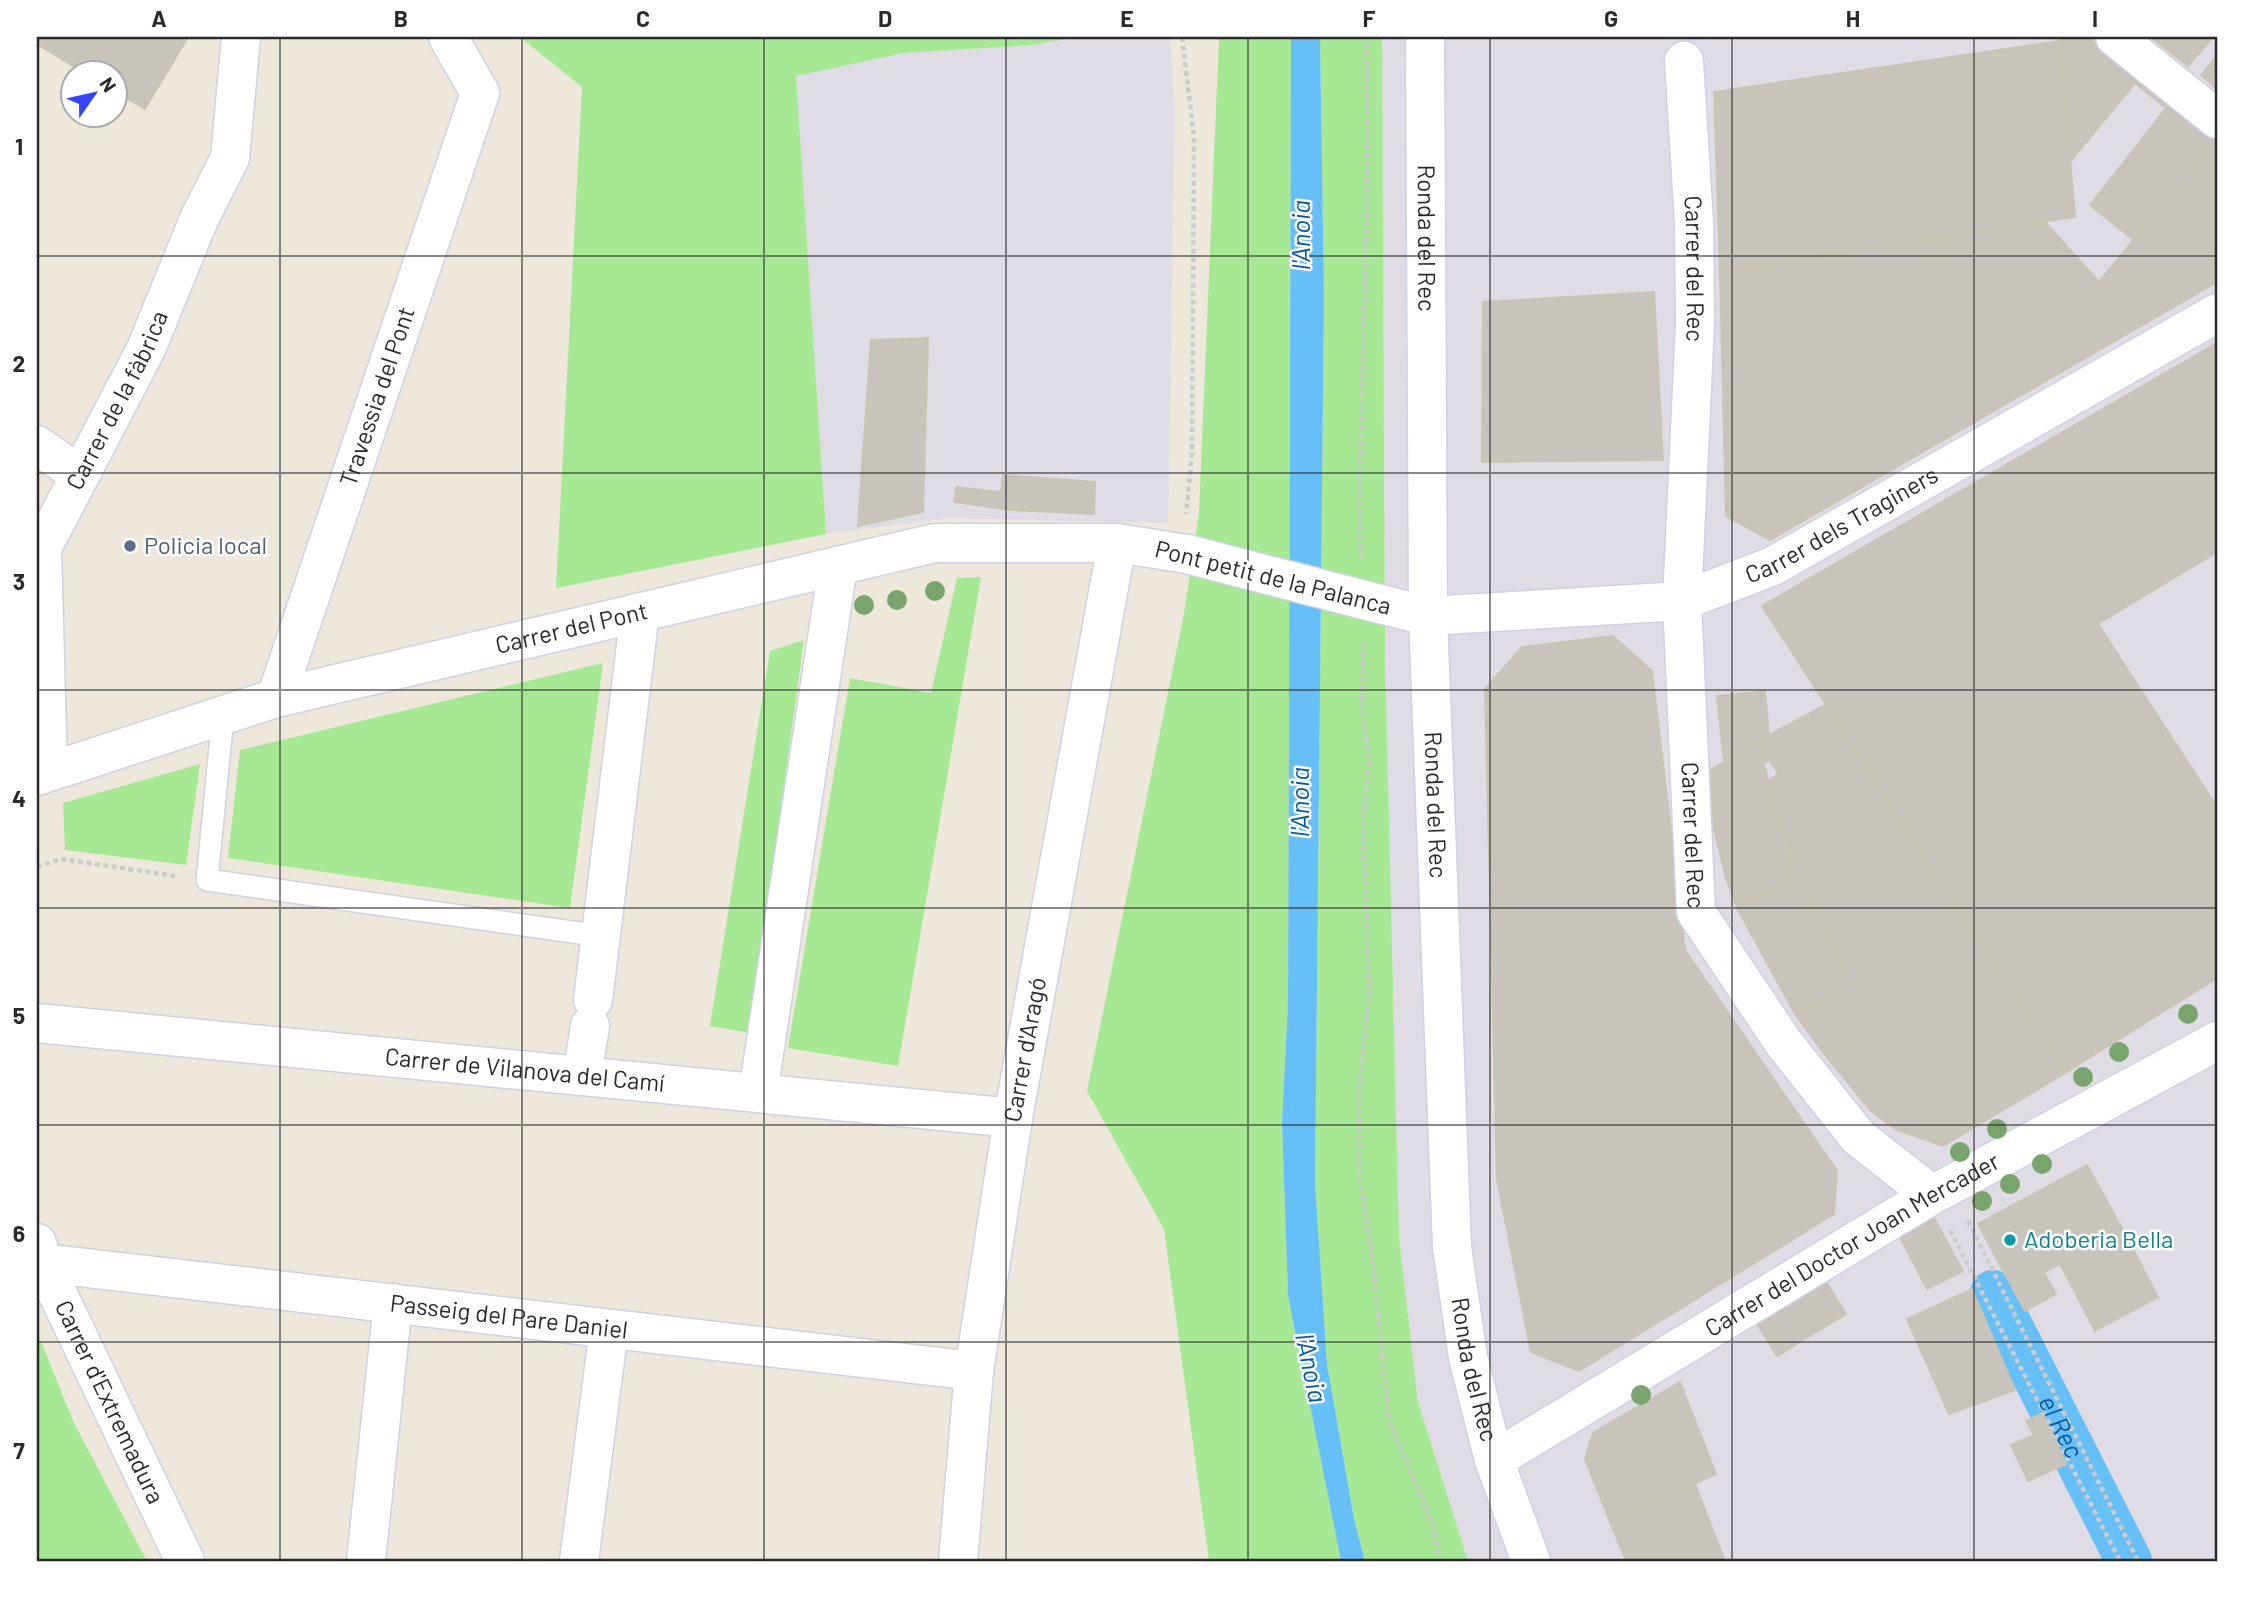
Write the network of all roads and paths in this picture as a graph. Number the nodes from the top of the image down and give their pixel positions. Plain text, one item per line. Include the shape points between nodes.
1 (242, 37) edge
2 (448, 37) edge
3 (1182, 37) edge
4 (1366, 37) edge
5 (1425, 37) edge
6 (2115, 37) edge
7 (1684, 61) dead end
8 (2217, 119) edge
9 (2217, 313) edge
10 (37, 446) edge
11 (82, 472) junction
12 (1117, 542) junction
13 (1184, 553) junction
14 (1361, 559) dead end
15 (838, 566) junction
16 (1682, 601) junction
17 (640, 612) junction
18 (1428, 617) junction
19 (1372, 620) junction
20 (276, 698) junction
21 (223, 716) junction
22 (42, 773) edge
23 (37, 867) edge
24 (184, 877) dead end
25 (601, 936) junction
26 (37, 1023) edge
27 (2217, 1041) edge
28 (582, 1076) junction
29 (758, 1093) junction
30 (1013, 1118) junction
31 (1942, 1189) junction
32 (40, 1252) edge
33 (393, 1303) junction
34 (609, 1329) junction
35 (974, 1371) junction
36 (1494, 1460) junction
37 (186, 1561) edge
38 (366, 1561) edge
39 (579, 1561) edge
40 (958, 1561) edge
41 (1440, 1561) edge
42 (1531, 1561) edge
43 (2120, 1561) edge
44 (2138, 1561) edge

1 - 11 street, Carrer de la fàbrica via 230,158 199,219 146,349
2 - 20 street, Travessia del Pont via 480,93
3 - 13 path via 1194,137 1192,454
4 - 14 path
5 - 18 street, Ronda del Rec
6 - 8 street
7 - 16 street, Carrer del Rec via 1695,323
9 - 16 street, Carrer dels Traginers via 1773,566
10 - 11 street
11 - 22 street, Carrer de la fàbrica via 42,548
12 - 13 street, Pont petit de la Palanca
12 - 15 street, Carrer del Pont via 936,543
12 - 30 street, Carrer d'Aragó
13 - 19 street, Pont petit de la Palanca, bridge
15 - 17 street, Carrer del Pont
15 - 29 street
16 - 18 street, Carrer dels Traginers
16 - 31 street, Carrer del Rec via 1696,912 1783,1042 1858,1137
17 - 20 street, Carrer del Pont
17 - 25 street
18 - 19 street, Pont petit de la Palanca
18 - 36 street, Ronda del Rec via 1452,1247 1468,1356
19 - 41 path via 1362,706 1369,764 1363,821 1368,989 1359,1090 1359,1173 1390,1420 1433,1525
20 - 21 street, Carrer del Pont
21 - 22 street, Carrer del Pont
21 - 25 lane via 207,880
23 - 24 path via 61,859
25 - 28 street
26 - 28 street, Carrer de Vilanova del Camí
27 - 31 street, Carrer del Doctor Joan Mercader
28 - 29 street, Carrer de Vilanova del Camí
29 - 30 street, Carrer de Vilanova del Camí
30 - 35 street, Carrer d'Aragó
31 - 36 street, Carrer del Doctor Joan Mercader
31 - 43 path
31 - 44 path via 2008,1306
32 - 33 street, Passeig del Pare Daniel
32 - 37 street, Carrer d'Extremadura
33 - 34 street, Passeig del Pare Daniel
33 - 38 street
34 - 35 street, Passeig del Pare Daniel
34 - 39 street
35 - 40 street, Carrer d'Aragó
36 - 42 street, Ronda del Rec

